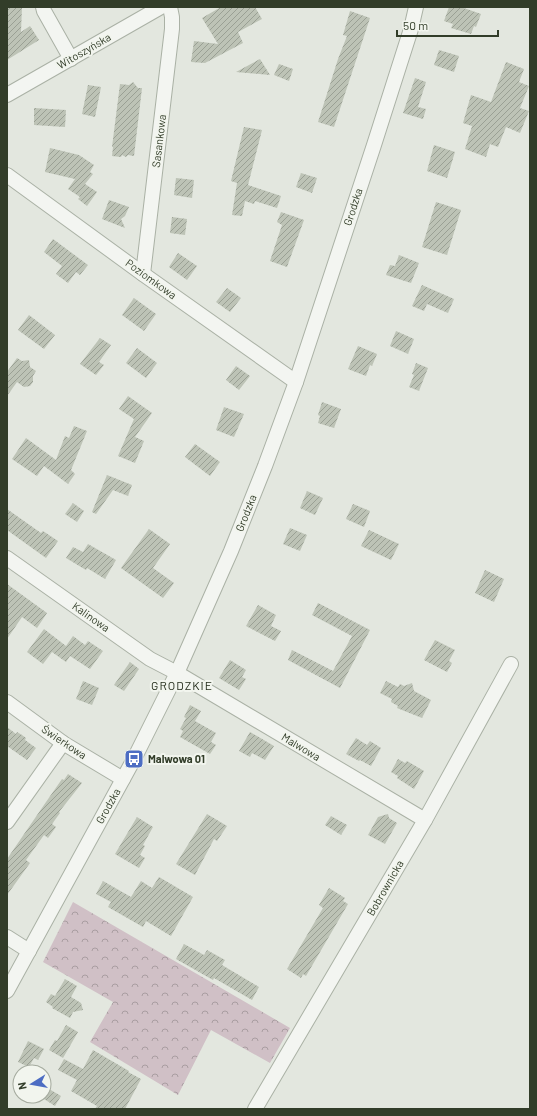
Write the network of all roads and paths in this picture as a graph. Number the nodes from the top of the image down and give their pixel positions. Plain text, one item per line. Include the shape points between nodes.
1 (43, 7) edge
2 (161, 7) edge
3 (170, 7) edge
4 (416, 7) edge
5 (71, 59) junction
6 (7, 95) edge
7 (7, 175) edge
8 (143, 274) junction
9 (296, 382) junction
10 (7, 558) edge
11 (511, 664) dead end
12 (177, 673) junction
13 (7, 702) edge
14 (63, 743) junction
15 (123, 779) junction
16 (425, 820) junction
17 (7, 821) edge
18 (7, 937) edge
19 (29, 950) junction
20 (7, 991) edge
21 (255, 1109) edge

1 - 5 street
2 - 5 street, Witoszyńska
3 - 8 street, Sasankowa via 172,29
4 - 9 street, Grodzka via 374,145
5 - 6 street, Witoszyńska
7 - 8 street, Poziomkowa
8 - 9 street, Poziomkowa
9 - 12 street, Grodzka via 231,551
10 - 12 street, Kalinowa via 150,659
11 - 16 street, Bobrownicka
12 - 15 street, Grodzka
12 - 16 street, Malwowa
13 - 14 street, Świerkowa
14 - 15 street, Świerkowa
14 - 17 street
15 - 19 street, Grodzka
16 - 21 street, Bobrownicka
18 - 19 street
19 - 20 street, Grodzka

